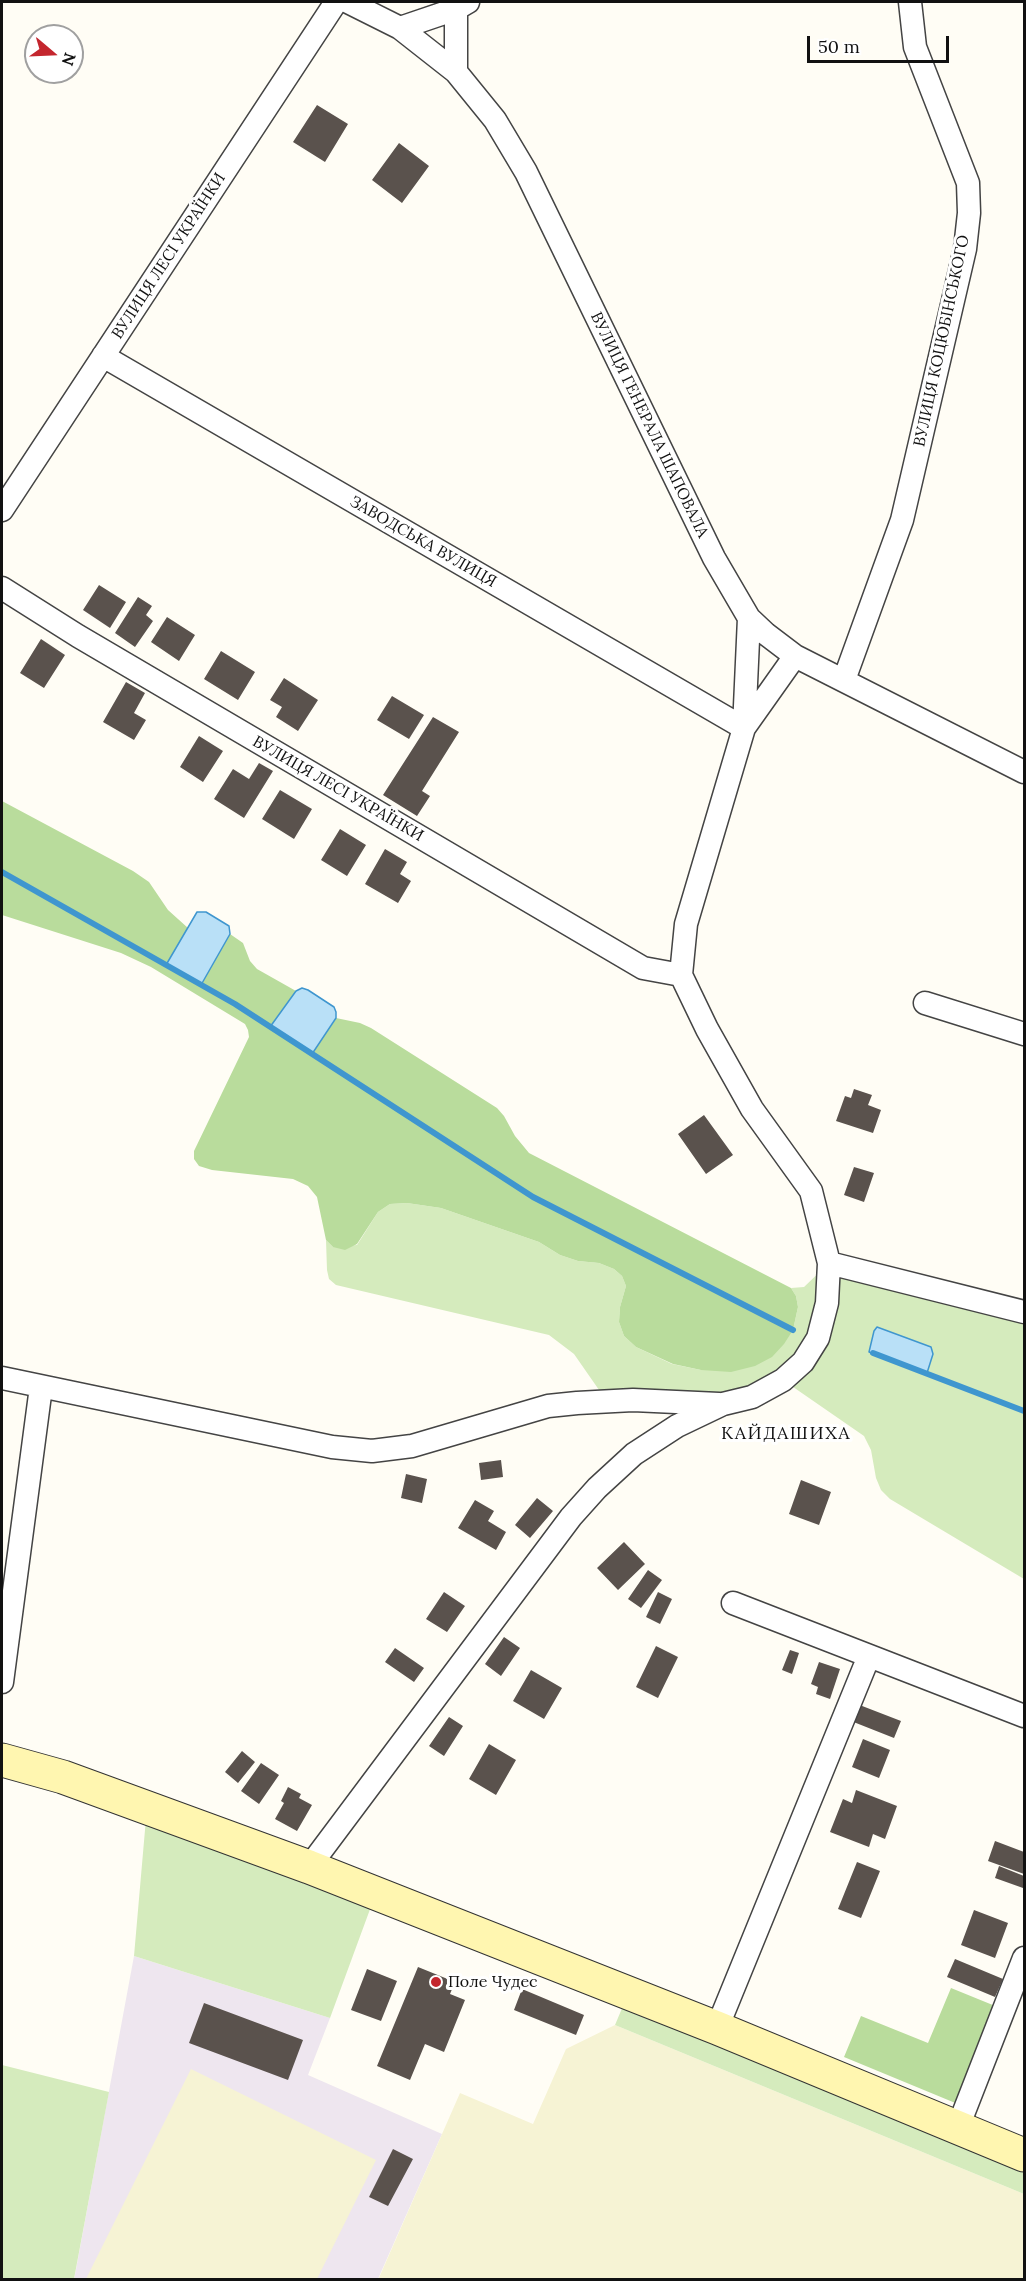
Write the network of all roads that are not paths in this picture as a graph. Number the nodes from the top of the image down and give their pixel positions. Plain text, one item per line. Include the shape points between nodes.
1 (336, 2) edge
2 (348, 2) edge
3 (910, 2) edge
4 (462, 5) edge
5 (400, 28) junction
6 (456, 72) junction
7 (103, 356) junction
8 (2, 510) edge
9 (2, 588) edge
10 (749, 618) junction
11 (795, 656) junction
12 (844, 680) junction
13 (744, 728) junction
14 (1024, 772) edge
15 (681, 975) junction
16 (925, 1003) dead end
17 (1024, 1034) edge
18 (829, 1263) junction
19 (1024, 1312) edge
20 (2, 1378) edge
21 (41, 1387) junction
22 (723, 1404) junction
23 (733, 1603) dead end
24 (869, 1656) junction
25 (2, 1682) edge
26 (1024, 1716) edge
27 (2, 1760) edge
28 (309, 1867) junction
29 (1024, 1958) edge
30 (717, 2028) junction
31 (958, 2127) junction
32 (1024, 2155) edge

1 - 7 street, ВУЛИЦЯ ЛЕСІ УКРАЇНКИ
2 - 5 street, ВУЛИЦЯ ГЕНЕРАЛА ШАПОВАЛА
3 - 12 street, ВУЛИЦЯ КОЦЮБІНСЬКОГО via 915,47 968,183 969,213 965,249 902,520
4 - 5 street
4 - 6 street
5 - 6 street, ВУЛИЦЯ ГЕНЕРАЛА ШАПОВАЛА
6 - 10 street, ВУЛИЦЯ ГЕНЕРАЛА ШАПОВАЛА via 495,120 526,172 714,558
7 - 8 street, ВУЛИЦЯ ЛЕСІ УКРАЇНКИ
7 - 13 street, ЗАВОДСЬКА ВУЛИЦЯ
9 - 15 street, ВУЛИЦЯ ЛЕСІ УКРАЇНКИ via 643,968
10 - 11 street, ВУЛИЦЯ ГЕНЕРАЛА ШАПОВАЛА
10 - 13 street
11 - 12 street, ВУЛИЦЯ ГЕНЕРАЛА ШАПОВАЛА
11 - 13 street
12 - 14 street, ВУЛИЦЯ ГЕНЕРАЛА ШАПОВАЛА
13 - 15 street via 686,924
15 - 18 street via 752,1109 811,1191
16 - 17 street
18 - 19 street
18 - 22 street via 827,1304 818,1338 803,1362 783,1380 752,1397
20 - 21 street
21 - 22 street via 324,1446 372,1451 412,1446 548,1406 577,1402
21 - 25 street
22 - 28 street via 677,1426 634,1454 571,1516
23 - 24 street
24 - 26 street
24 - 30 street
27 - 28 main road via 63,1777
28 - 30 main road
29 - 31 street
30 - 31 main road
31 - 32 main road

